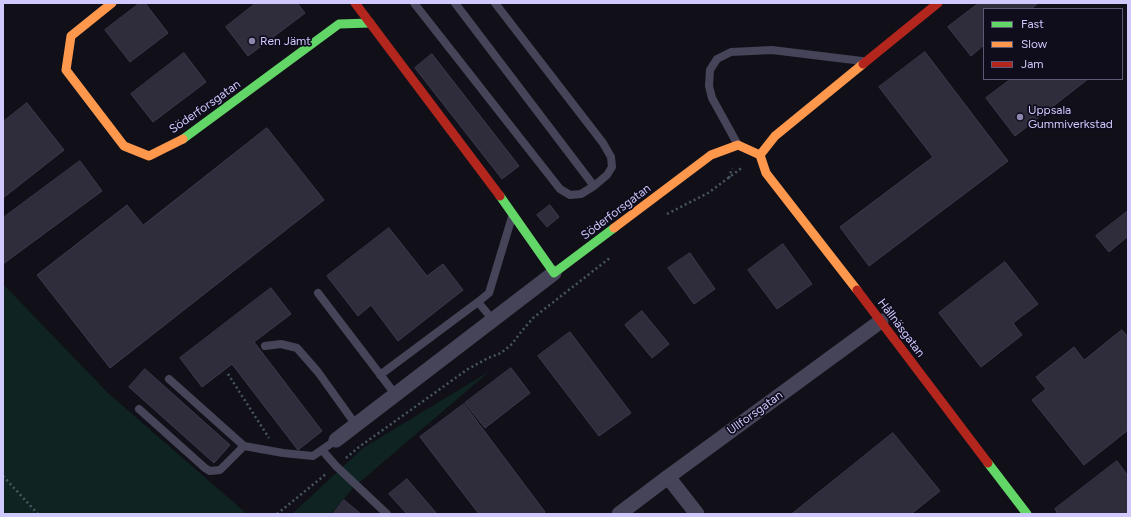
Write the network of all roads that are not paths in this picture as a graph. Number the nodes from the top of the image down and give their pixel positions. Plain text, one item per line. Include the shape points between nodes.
1 (112, 3) edge
2 (355, 3) edge
3 (414, 3) edge
4 (455, 3) edge
5 (495, 3) edge
6 (938, 3) edge
7 (370, 23) junction
8 (866, 62) junction
9 (738, 145) junction
10 (760, 155) junction
11 (594, 186) junction
12 (513, 214) junction
13 (554, 273) junction
14 (318, 293) dead end
15 (478, 302) junction
16 (493, 320) junction
17 (881, 321) junction
18 (265, 346) dead end
19 (380, 375) junction
20 (169, 379) dead end
21 (395, 394) junction
22 (139, 409) dead end
23 (356, 425) junction
24 (336, 440) joint
25 (244, 446) junction
26 (322, 450) junction
27 (668, 477) junction
28 (387, 514) edge
29 (619, 514) edge
30 (697, 514) edge
31 (1027, 514) edge

1 - 7 street, Söderforsgatan via 71,36 66,70 124,146 149,156 185,138 339,24
2 - 7 street
3 - 11 lane via 560,189 570,195 582,194
4 - 11 lane
5 - 11 lane via 604,143 612,167
6 - 8 street
7 - 12 street
8 - 9 lane via 772,50 731,52 717,59 710,70 708,86
8 - 10 street via 775,136
9 - 10 street
9 - 13 street, Söderforsgatan via 711,155
10 - 17 street, Hållnäsgatan via 766,173
12 - 13 street
12 - 15 lane via 489,294
13 - 16 street
14 - 19 lane
15 - 16 lane
15 - 19 lane
16 - 21 street
17 - 27 street, Ullforsgatan
17 - 31 street, Hållnäsgatan
18 - 23 lane via 281,344 297,348 318,372
19 - 21 lane
20 - 25 lane
21 - 23 street
22 - 25 lane via 210,471 220,470
23 - 24 street
24 - 26 lane
25 - 26 lane via 313,456
26 - 28 lane
27 - 29 street, Ullforsgatan
27 - 30 street

